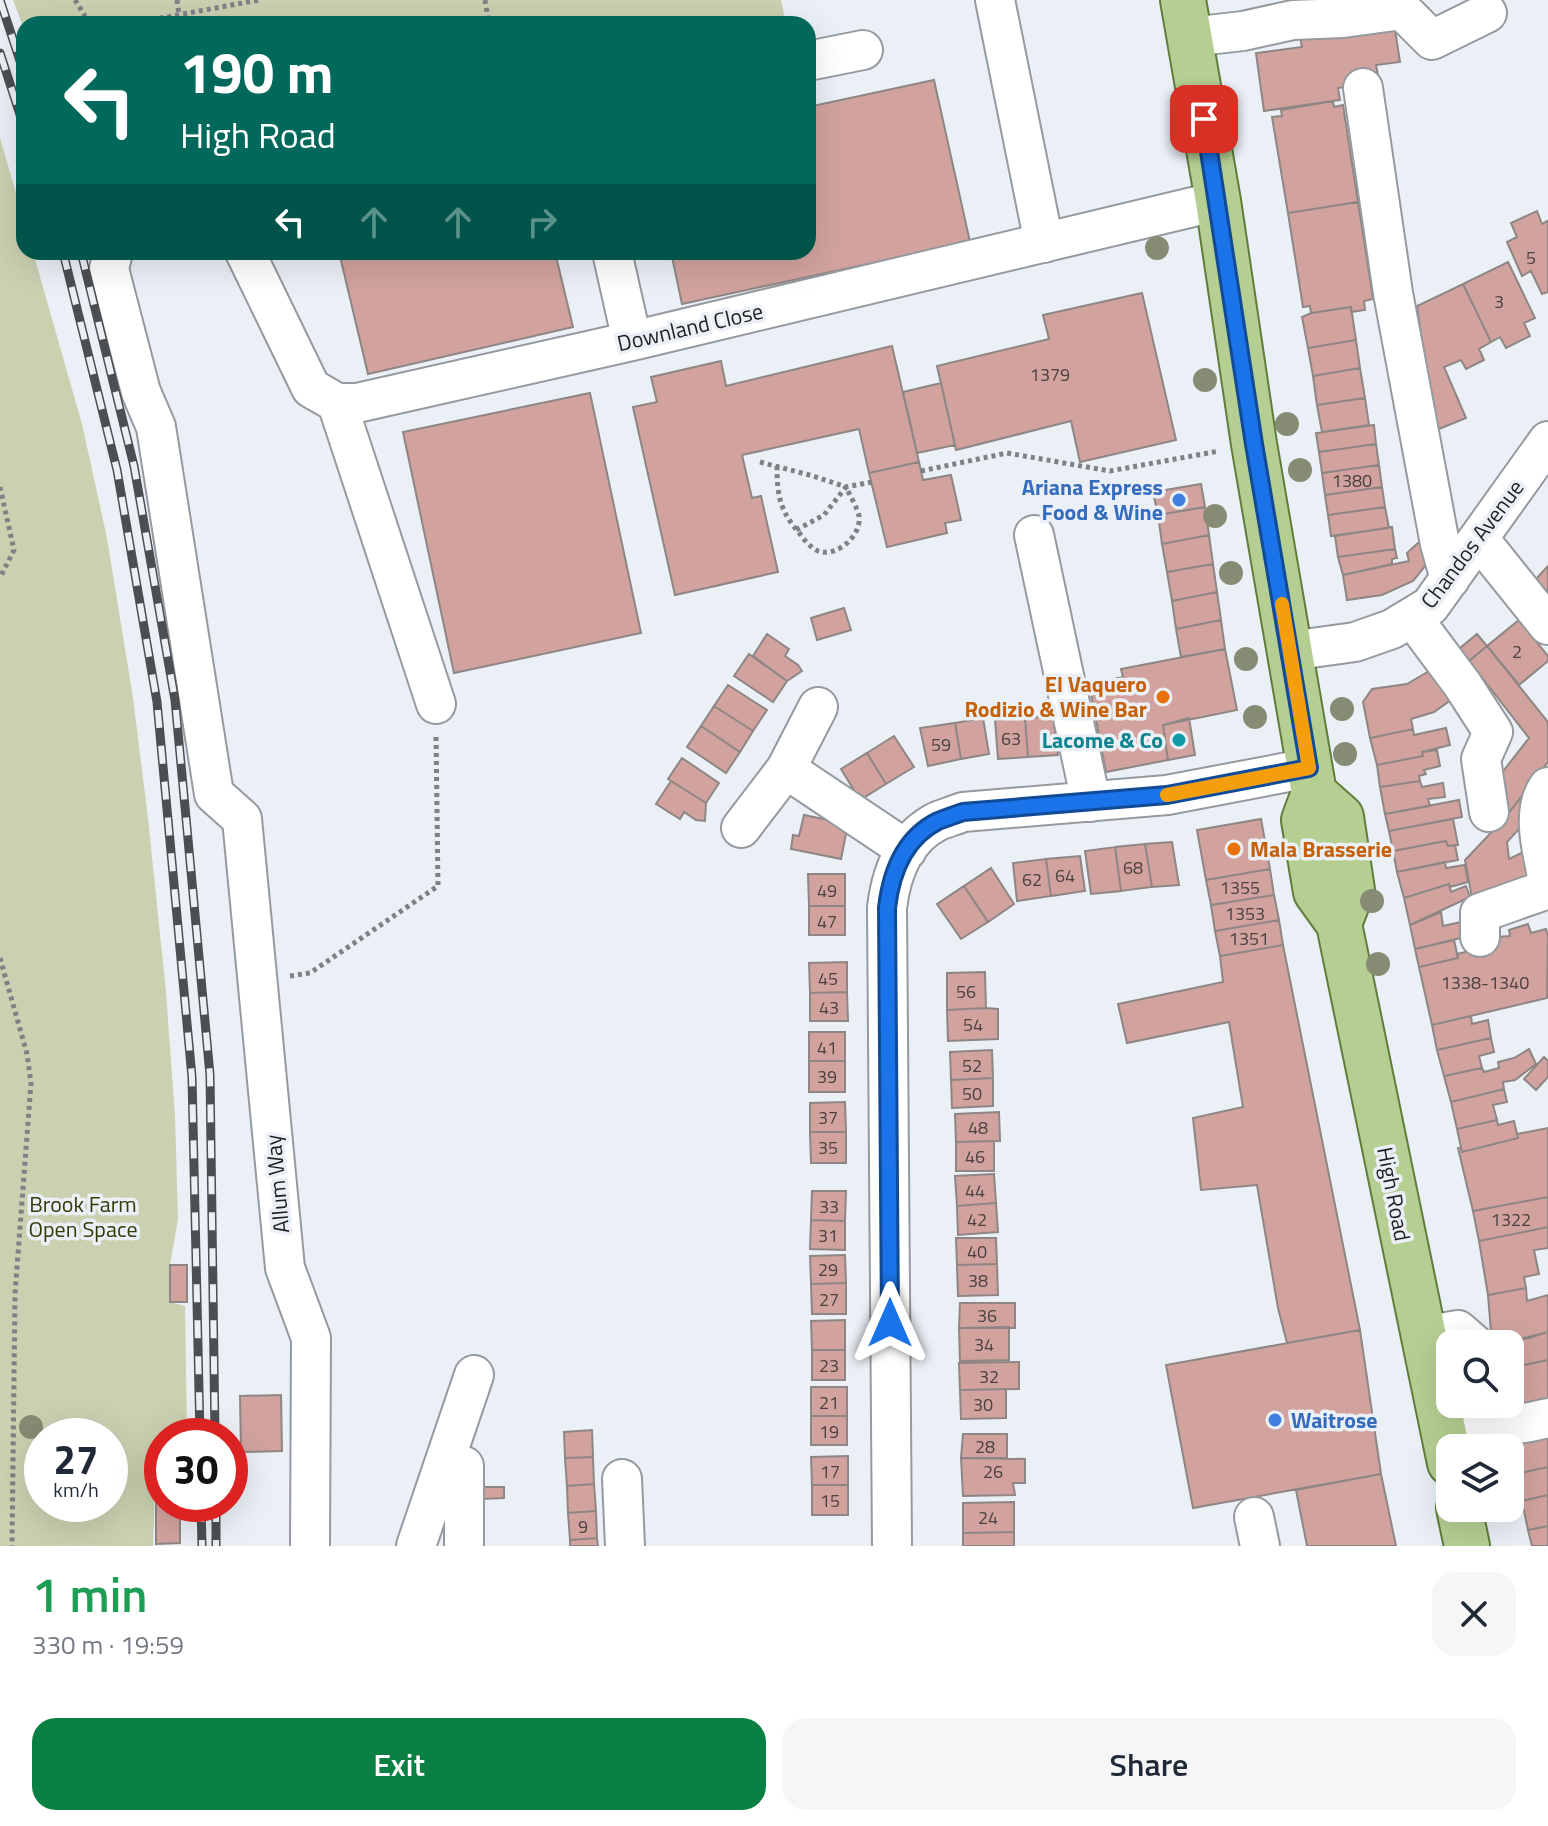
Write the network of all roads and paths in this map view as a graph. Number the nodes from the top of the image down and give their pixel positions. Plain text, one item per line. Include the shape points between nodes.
1 (177, 0) edge
2 (259, 0) edge
3 (995, 0) edge
4 (238, 2) edge
5 (1487, 13) dead end
6 (179, 15) junction
7 (172, 16) edge
8 (1186, 19) edge
9 (863, 50) dead end
10 (816, 59) edge
11 (1363, 88) dead end
12 (1218, 201) junction
13 (1044, 243) junction
14 (111, 260) edge
15 (249, 260) edge
16 (614, 260) edge
17 (632, 341) junction
18 (337, 403) junction
19 (1548, 441) edge
20 (1254, 444) junction
21 (760, 462) dead end
22 (777, 466) junction
23 (921, 471) dead end
24 (872, 482) dead end
25 (0, 487) edge
26 (846, 487) junction
27 (796, 530) junction
28 (1034, 535) dead end
29 (1479, 539) junction
30 (0, 578) edge
31 (1450, 579) junction
32 (1412, 617) junction
33 (1548, 625) edge
34 (1290, 651) junction
35 (436, 704) joint
36 (818, 707) dead end
37 (786, 769) junction
38 (1312, 780) junction
39 (1548, 787) edge
40 (1091, 802) junction
41 (1489, 812) dead end
42 (741, 828) dead end
43 (907, 850) junction
44 (1548, 881) edge
45 (1548, 889) edge
46 (1480, 937) dead end
47 (0, 958) edge
48 (257, 981) junction
49 (1436, 1334) edge
50 (1423, 1336) junction
51 (474, 1375) dead end
52 (1480, 1418) edge
53 (1496, 1418) edge
54 (1548, 1418) edge
55 (1443, 1434) edge
56 (1460, 1434) edge
57 (464, 1466) dead end
58 (622, 1479) dead end
59 (1462, 1522) edge
60 (12, 1546) edge
61 (310, 1546) edge
62 (416, 1546) edge
63 (464, 1546) edge
64 (625, 1546) edge
65 (892, 1546) edge
66 (1467, 1546) edge

1 - 6 path
2 - 4 path
3 - 13 street
4 - 6 path
5 - 8 street via 1432,40 1402,10 1293,20 1243,31
6 - 7 path
8 - 12 main road
9 - 10 street
11 - 31 street via 1393,293
12 - 13 street, Downland Close
12 - 20 main road
13 - 17 street, Downland Close
14 - 48 street, Allum Way via 109,269 141,392 156,427 214,794 242,819
15 - 18 street via 311,388
16 - 17 street
17 - 18 street, Downland Close via 357,403
18 - 35 street
19 - 29 street, Chandos Avenue
20 - 23 path via 1110,471 1007,453
20 - 34 main road
21 - 22 path
22 - 26 path
22 - 27 path via 780,505
24 - 26 path
25 - 30 path via 14,550
26 - 27 path via 824,515
26 - 27 path via 859,516 847,544 819,551
28 - 40 street
29 - 31 street, Chandos Avenue
29 - 33 street
31 - 32 street, Chandos Avenue via 1430,606
32 - 34 street, Chandos Avenue via 1355,642
32 - 41 street via 1493,732 1481,759
34 - 38 main road
35 - 48 path via 438,886 310,973
36 - 37 street
37 - 42 street
37 - 43 street
38 - 40 street
38 - 50 main road, High Road via 1341,817 1352,890 1339,924
39 - 44 street via 1538,828
40 - 43 street via 963,812 935,822
43 - 65 street via 896,864 887,908
45 - 46 street via 1480,913
47 - 60 path via 31,1083 15,1294
48 - 61 street, Allum Way via 285,1268 311,1338
49 - 50 street
50 - 55 main road, High Road
51 - 62 street
52 - 56 street
53 - 54 street via 1504,1425
57 - 63 street
58 - 64 street
59 - 66 main road

